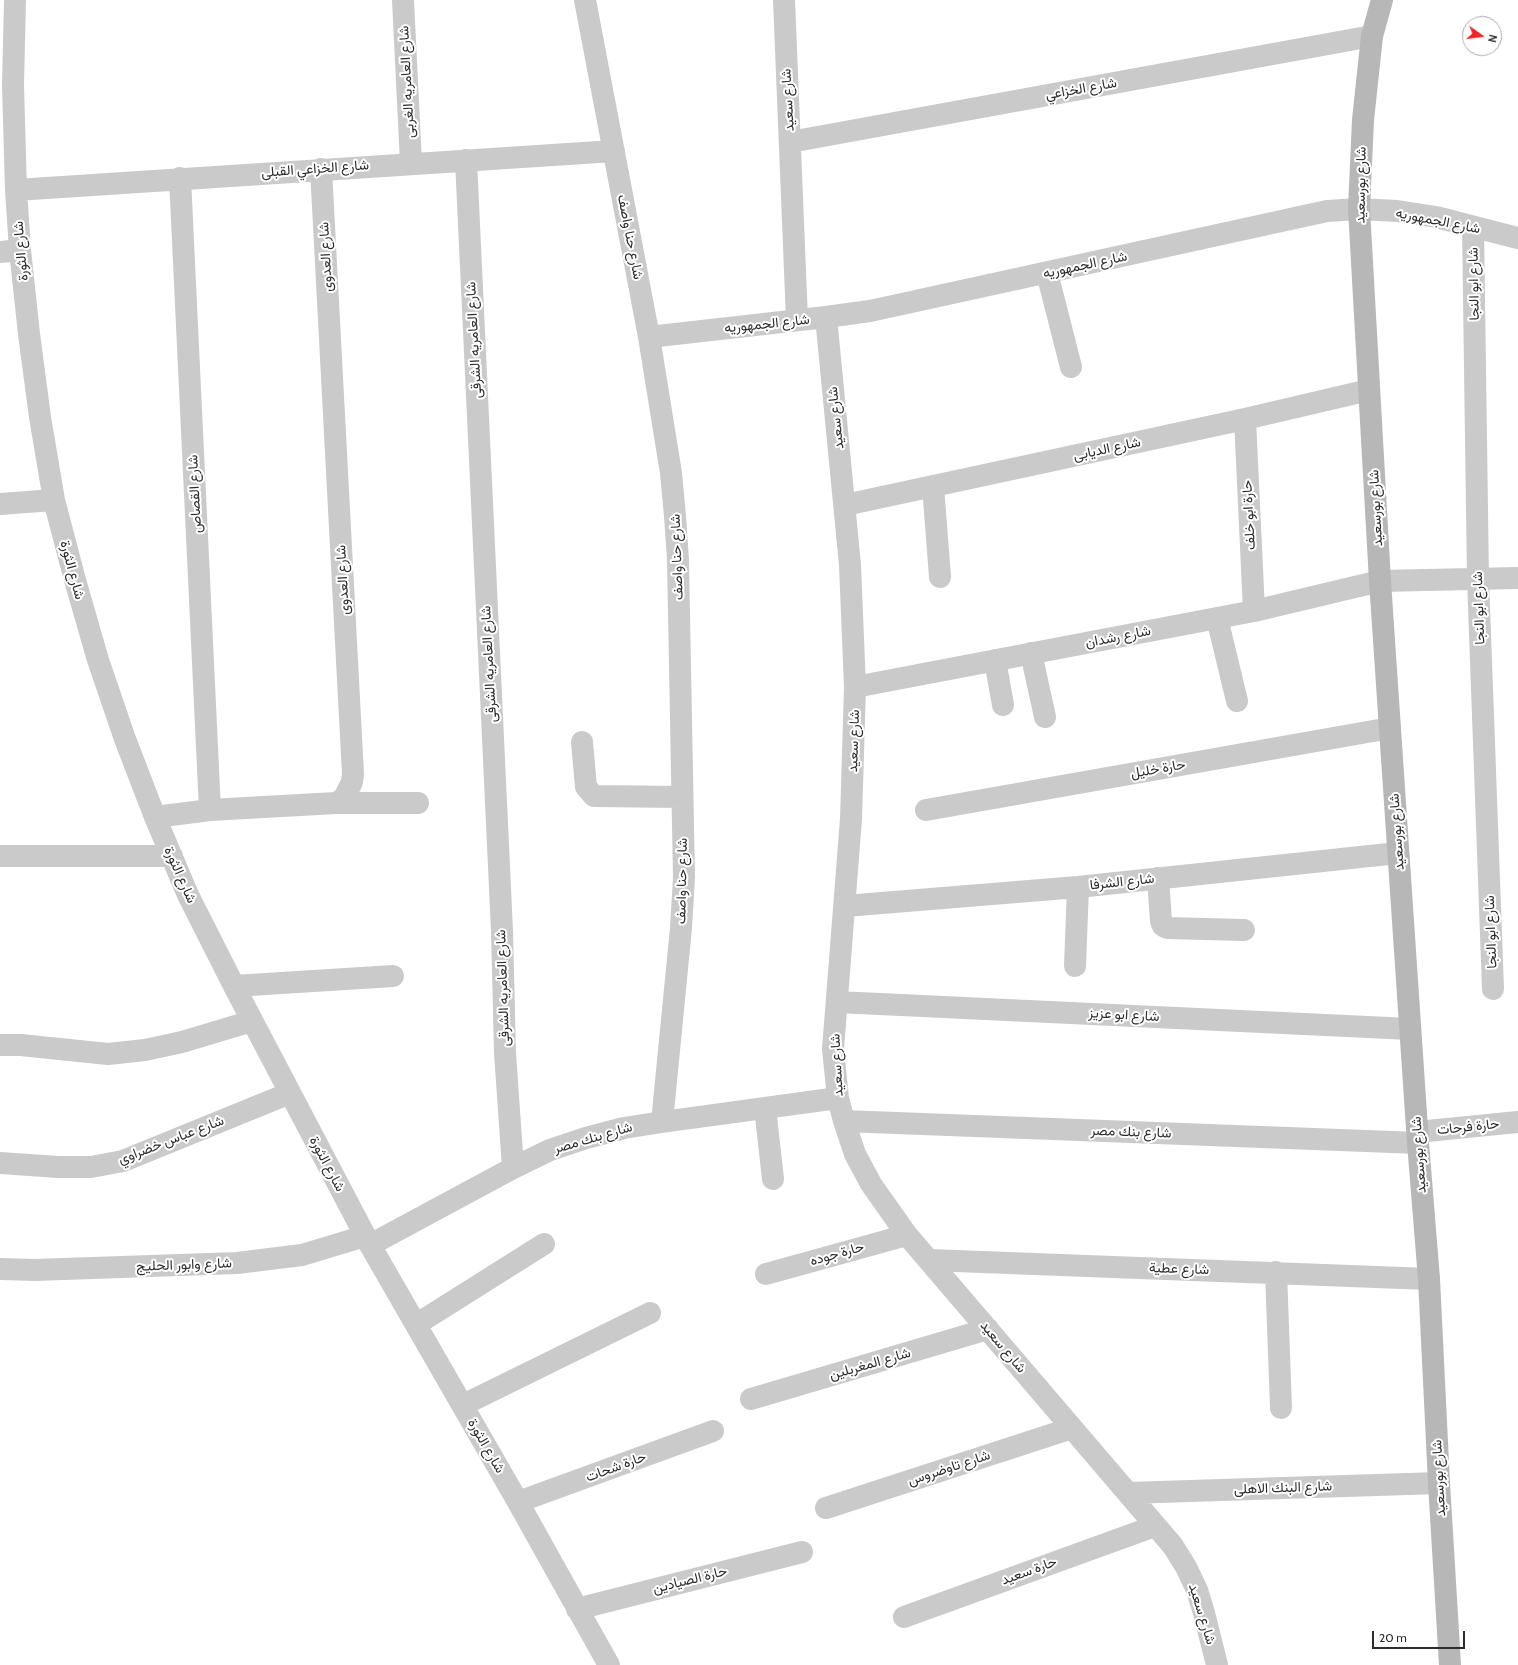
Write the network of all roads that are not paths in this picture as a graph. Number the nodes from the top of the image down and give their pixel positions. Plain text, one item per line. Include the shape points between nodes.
1 (15, 0) edge
2 (403, 0) edge
3 (585, 0) edge
4 (784, 0) edge
5 (1382, 0) edge
6 (1372, 36) junction
7 (7, 85) edge
8 (790, 142) junction
9 (614, 151) junction
10 (466, 160) junction
11 (411, 164) junction
12 (321, 169) junction
13 (180, 178) junction
14 (16, 190) junction
15 (1359, 209) junction
16 (1473, 227) junction
17 (1518, 238) edge
18 (10, 251) edge
19 (1047, 273) junction
20 (826, 317) junction
21 (798, 320) junction
22 (649, 337) junction
23 (1071, 367) dead end
24 (1369, 390) junction
25 (1244, 419) junction
26 (933, 486) junction
27 (54, 500) junction
28 (0, 504) edge
29 (845, 505) junction
30 (940, 577) dead end
31 (1518, 578) edge
32 (1478, 579) junction
33 (1380, 581) junction
34 (1254, 611) junction
35 (1217, 618) junction
36 (1031, 653) junction
37 (995, 660) junction
38 (855, 687) junction
39 (1237, 701) dead end
40 (1003, 705) dead end
41 (1044, 717) dead end
42 (1390, 728) junction
43 (582, 742) dead end
44 (682, 797) junction
45 (336, 803) junction
46 (418, 803) dead end
47 (210, 810) junction
48 (926, 810) dead end
49 (155, 817) junction
50 (1398, 853) junction
51 (0, 856) edge
52 (172, 856) junction
53 (1158, 878) junction
54 (1078, 886) junction
55 (845, 906) junction
56 (1244, 930) dead end
57 (1075, 966) dead end
58 (393, 976) dead end
59 (234, 986) junction
60 (1493, 988) dead end
61 (837, 1002) junction
62 (252, 1021) junction
63 (1410, 1029) junction
64 (0, 1045) edge
65 (290, 1093) junction
66 (838, 1098) junction
67 (765, 1108) junction
68 (844, 1121) junction
69 (662, 1122) junction
70 (1518, 1122) edge
71 (1418, 1138) junction
72 (0, 1163) edge
73 (513, 1168) junction
74 (773, 1179) dead end
75 (907, 1235) junction
76 (368, 1240) junction
77 (544, 1244) dead end
78 (929, 1260) junction
79 (0, 1269) edge
80 (1276, 1272) junction
81 (766, 1274) dead end
82 (1429, 1279) junction
83 (650, 1313) dead end
84 (417, 1324) junction
85 (988, 1329) junction
86 (751, 1399) dead end
87 (463, 1405) junction
88 (1281, 1408) dead end
89 (1072, 1428) junction
90 (713, 1431) dead end
91 (1439, 1482) junction
92 (1128, 1493) junction
93 (518, 1502) junction
94 (826, 1508) dead end
95 (1155, 1526) junction
96 (802, 1552) dead end
97 (577, 1609) junction
98 (904, 1617) dead end
99 (609, 1665) edge
100 (1216, 1665) edge
101 (1450, 1665) edge

1 - 7 street, شارع الثورة
2 - 11 street, شارع العامريه الغربى
3 - 9 street, شارع حنا واصف
4 - 8 street, شارع سعيد
5 - 6 main road, شارع بورسعيد
6 - 8 street, شارع الخزاعي
6 - 15 main road, شارع بورسعيد via 1363,120
7 - 14 street, شارع الثورة
8 - 21 street, شارع سعيد
9 - 10 street, شارع الخزاعي القبلى
9 - 22 street, شارع حنا واصف
10 - 11 street, شارع الخزاعي القبلى
10 - 73 street, شارع العامريه الشرقى via 505,1053
11 - 12 street, شارع الخزاعي القبلى
12 - 13 street, شارع الخزاعي القبلى
12 - 45 street, شارع العدوى via 353,774 349,790 344,798
13 - 14 street, شارع الخزاعي القبلى
13 - 47 street, شارع القصاص
14 - 18 street, شارع الثورة
15 - 16 street, شارع الجمهوريه via 1398,211
15 - 19 street, شارع الجمهوريه via 1327,211
15 - 24 main road, شارع بورسعيد
16 - 17 street, شارع الجمهوريه
16 - 32 street, شارع ابو النجا
18 - 27 street, شارع الثورة via 29,334
19 - 20 street, شارع الجمهوريه via 870,311
19 - 23 street
20 - 21 street, شارع الجمهوريه
20 - 29 street, شارع سعيد
21 - 22 street, شارع الجمهوريه
22 - 44 street, شارع حنا واصف via 671,473 675,516
24 - 25 street, شارع الديابى
24 - 33 main road, شارع بورسعيد
25 - 26 street, شارع الديابى
25 - 34 street, حارة ابو خلف
26 - 29 street, شارع الديابى
26 - 30 street
27 - 28 street
27 - 49 street, شارع الثورة via 98,660
29 - 38 street, شارع سعيد
31 - 32 street, شارع رشدان
32 - 33 street, شارع رشدان
32 - 60 street, شارع ابو النجا
33 - 34 street, شارع رشدان
33 - 42 main road, شارع بورسعيد
34 - 35 street, شارع رشدان
35 - 36 street, شارع رشدان
35 - 39 street
36 - 37 street, شارع رشدان
36 - 41 street
37 - 38 street, شارع رشدان
37 - 40 street
38 - 55 street, شارع سعيد via 851,819
42 - 48 street, حارة خليل
42 - 50 main road, شارع بورسعيد
43 - 44 street via 586,788 594,796
44 - 69 street, شارع حنا واصف via 684,878 681,928
45 - 46 street
45 - 47 street
47 - 49 street
49 - 52 street, شارع الثورة
50 - 53 street, شارع الشرفا
50 - 63 main road, شارع بورسعيد
51 - 52 street
52 - 59 street, شارع الثورة
53 - 54 street, شارع الشرفا
53 - 56 street via 1161,921 1166,928
54 - 55 street, شارع الشرفا
54 - 57 street
55 - 61 street, شارع سعيد
58 - 59 street
59 - 62 street, شارع الثورة
61 - 63 street, شارع ابو عزيز
61 - 66 street, شارع سعيد via 833,1049
62 - 64 street via 182,1042 108,1054
62 - 65 street, شارع الثورة
63 - 71 main road, شارع بورسعيد
65 - 72 street, شارع عباس خضراوي via 123,1161 91,1167 58,1168
65 - 76 street, شارع الثورة
66 - 67 street, شارع بنك مصر
66 - 68 street, شارع سعيد
67 - 69 street, شارع بنك مصر
67 - 74 street
68 - 71 street, شارع بنك مصر
68 - 75 street, شارع سعيد via 855,1154 871,1184
69 - 73 street, شارع بنك مصر via 586,1138 550,1150
70 - 71 street, حارة فرحات
71 - 82 main road, شارع بورسعيد
73 - 76 street, شارع بنك مصر
75 - 78 street, شارع سعيد
75 - 81 street, حارة جوده
76 - 79 street, شارع وابور الحليج via 302,1255 243,1263 43,1270
76 - 84 street, شارع الثورة
77 - 84 street
78 - 80 street, شارع عطية
78 - 85 street, شارع سعيد
80 - 82 street, شارع عطية
80 - 88 street
82 - 91 main road, شارع بورسعيد
83 - 87 street
84 - 87 street, شارع الثورة
85 - 86 street, شارع المغربلين
85 - 89 street, شارع سعيد
87 - 93 street, شارع الثورة
89 - 92 street, شارع سعيد
89 - 94 street, شارع تاوضروس
90 - 93 street, حارة شحات
91 - 92 street, شارع البنك الاهلى
91 - 101 main road, شارع بورسعيد
92 - 95 street, شارع سعيد
93 - 97 street, شارع الثورة
95 - 98 street, حارة سعيد
95 - 100 street, شارع سعيد via 1173,1546 1197,1590
96 - 97 street, حارة الصيادين
97 - 99 street, شارع الثورة

